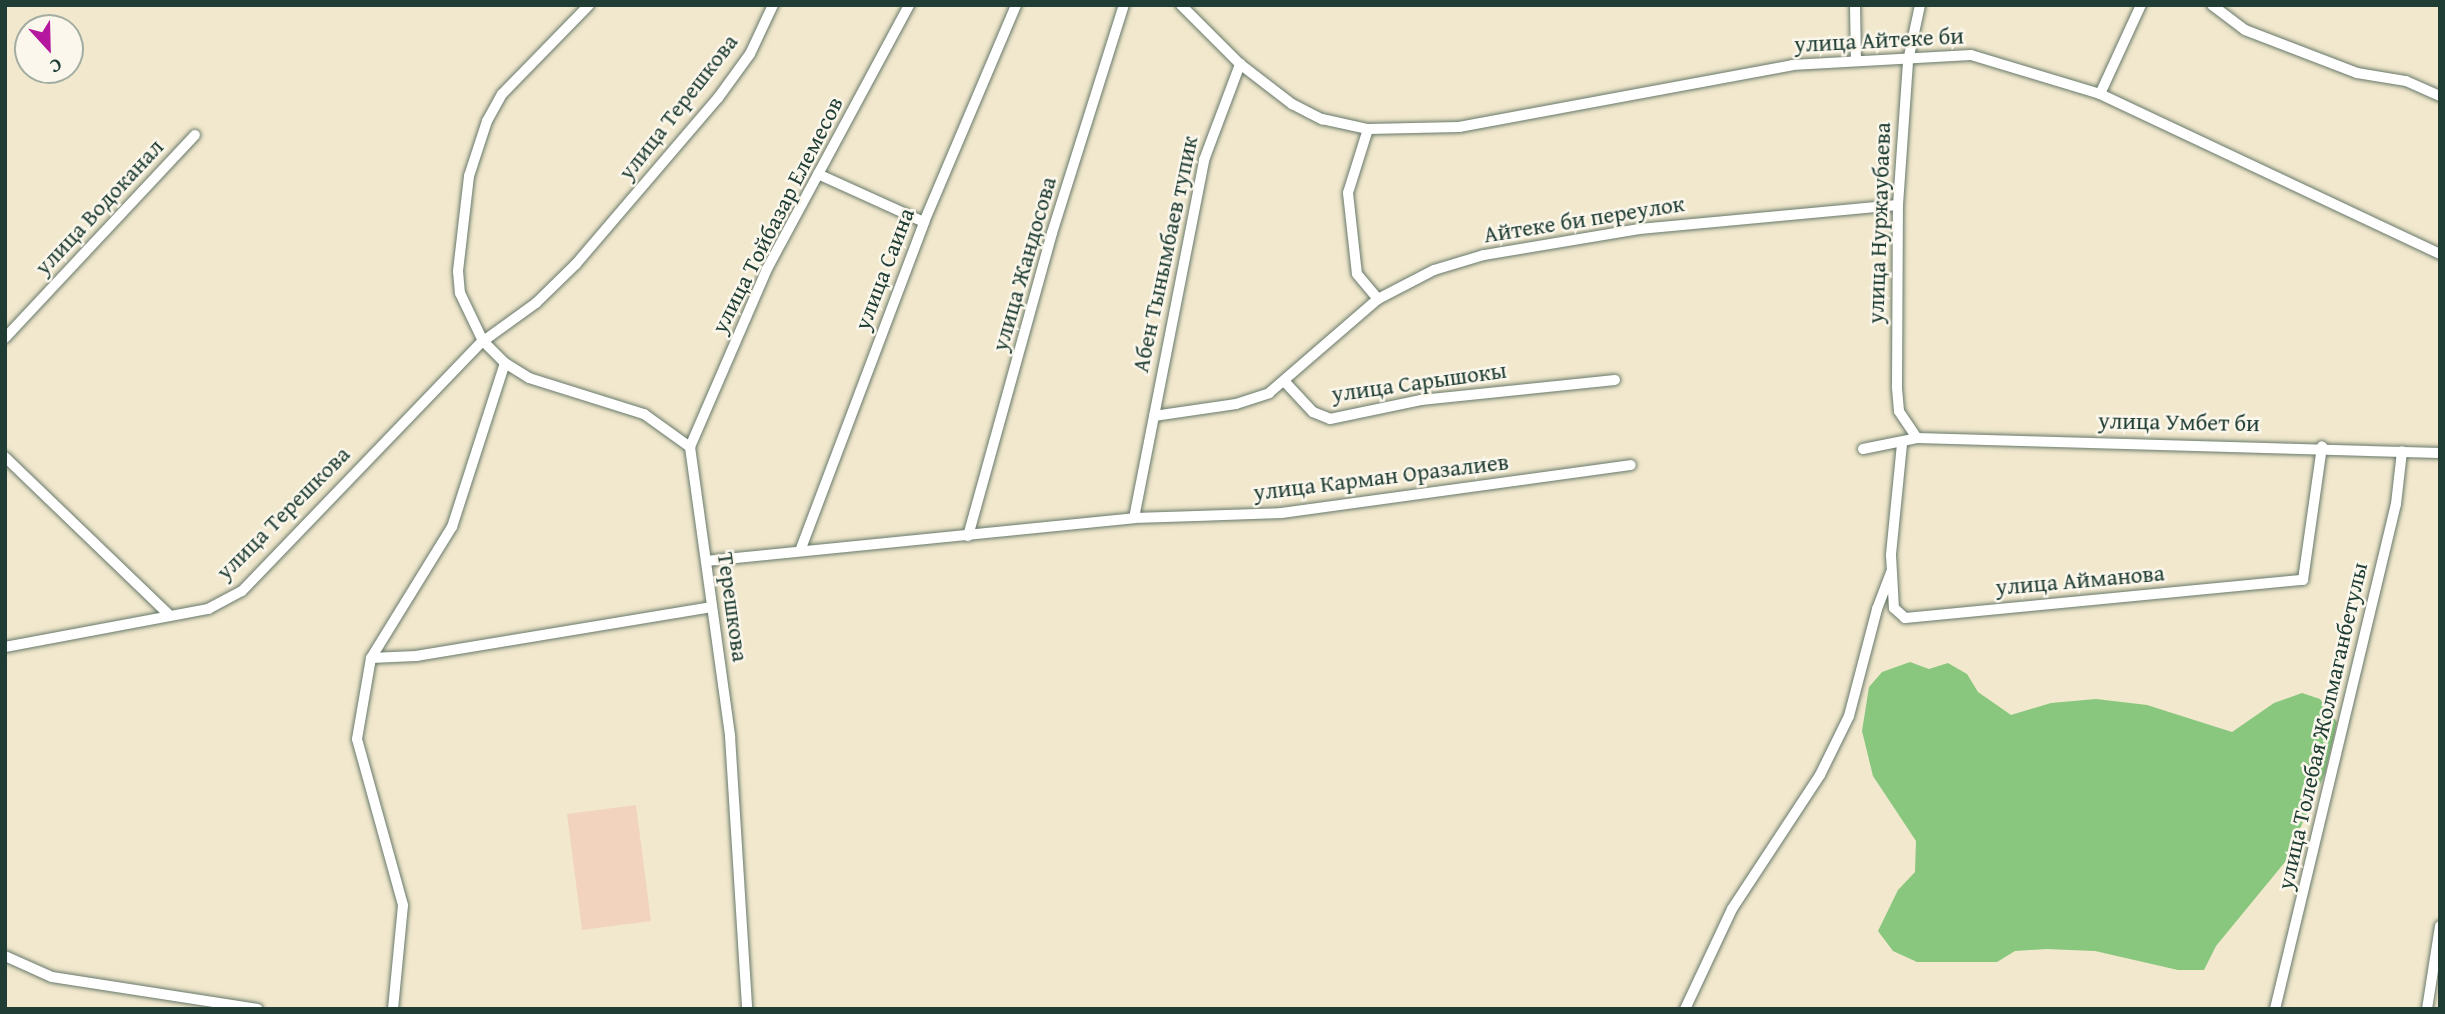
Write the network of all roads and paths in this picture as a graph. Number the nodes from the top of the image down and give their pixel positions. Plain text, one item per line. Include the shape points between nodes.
1 (589, 5) edge
2 (773, 5) edge
3 (909, 5) edge
4 (1016, 5) edge
5 (1124, 5) edge
6 (1181, 5) edge
7 (1855, 5) edge
8 (1920, 5) edge
9 (2141, 5) edge
10 (2212, 5) edge
11 (1856, 61) junction
12 (1908, 61) junction
13 (1240, 64) junction
14 (2100, 94) junction
15 (2440, 96) edge
16 (1368, 129) junction
17 (195, 135) dead end
18 (818, 174) junction
19 (1898, 205) junction
20 (925, 222) junction
21 (2440, 254) edge
22 (1378, 299) junction
23 (5, 338) edge
24 (484, 341) junction
25 (505, 363) junction
26 (1615, 380) dead end
27 (1285, 382) junction
28 (1154, 416) junction
29 (1917, 438) junction
30 (1902, 444) junction
31 (2322, 446) junction
32 (690, 447) junction
33 (1863, 449) dead end
34 (2402, 451) junction
35 (2440, 453) edge
36 (5, 457) edge
37 (1631, 465) dead end
38 (1134, 518) junction
39 (968, 536) junction
40 (800, 551) junction
41 (706, 561) junction
42 (1892, 571) junction
43 (712, 607) junction
44 (168, 614) junction
45 (5, 647) edge
46 (371, 658) junction
47 (2440, 926) edge
48 (5, 956) edge
49 (258, 1009) edge
50 (393, 1009) edge
51 (747, 1009) edge
52 (1685, 1009) edge
53 (2275, 1009) edge
54 (2427, 1009) edge

1 - 24 street via 502,94 487,121 469,176 458,271 460,293
2 - 24 street, улица Терешкова via 750,54 718,97 576,264 536,303
3 - 18 street, улица Тойбазар Елемесов
4 - 20 street, улица Саина
5 - 39 street, улица Жандосова via 1052,233
6 - 13 street, улица Айтеке би
7 - 11 street
8 - 12 street, улица Нуржаубаева
9 - 14 street
10 - 15 street via 2245,30 2357,73 2406,81
11 - 12 street, улица Айтеке би
11 - 16 street, улица Айтеке би via 1792,65 1459,127
12 - 14 street, улица Айтеке би via 1971,55
12 - 19 street, улица Нуржаубаева
13 - 16 street, улица Айтеке би via 1292,104 1322,119
13 - 28 street, Абен Тынымбаев тупик via 1203,160
14 - 21 street, улица Айтеке би
16 - 22 street via 1348,193 1357,274
17 - 23 street, улица Водоканал
18 - 20 street
18 - 32 street, улица Тойбазар Елемесов via 767,269
19 - 22 street, Айтеке би переулок via 1535,244 1434,270
19 - 29 street, улица Нуржаубаева via 1899,411
20 - 40 street, улица Саина
22 - 27 street, Айтеке би переулок
24 - 25 street
24 - 44 street, улица Терешкова via 242,591 208,609
25 - 32 street via 529,378 644,414
25 - 46 street via 452,527
26 - 27 street, улица Сарышокы via 1421,400 1330,419 1312,412
27 - 28 street, Айтеке би переулок via 1252,400
28 - 38 street, Абен Тынымбаев тупик
29 - 30 street
29 - 31 street, улица Умбет би
30 - 33 street
30 - 42 street, улица Айманова
31 - 34 street, улица Умбет би
31 - 42 street, улица Айманова via 2303,580 1905,618 1894,608
32 - 41 street, Терешкова
34 - 35 street, улица Умбет би
34 - 53 street, улица Толебая Жолмаганбетулы via 2396,504
36 - 44 street
37 - 38 street, улица Карман Оразалиев via 1281,513
38 - 39 street, улица Карман Оразалиев
39 - 40 street, улица Карман Оразалиев
40 - 41 street, улица Карман Оразалиев
41 - 43 street, Терешкова
42 - 52 street via 1849,716 1820,775 1732,909
43 - 46 street via 416,656
43 - 51 street, Терешкова via 730,736
44 - 45 street, улица Терешкова
46 - 50 street via 357,739 403,905
47 - 54 street
48 - 49 street via 52,976

